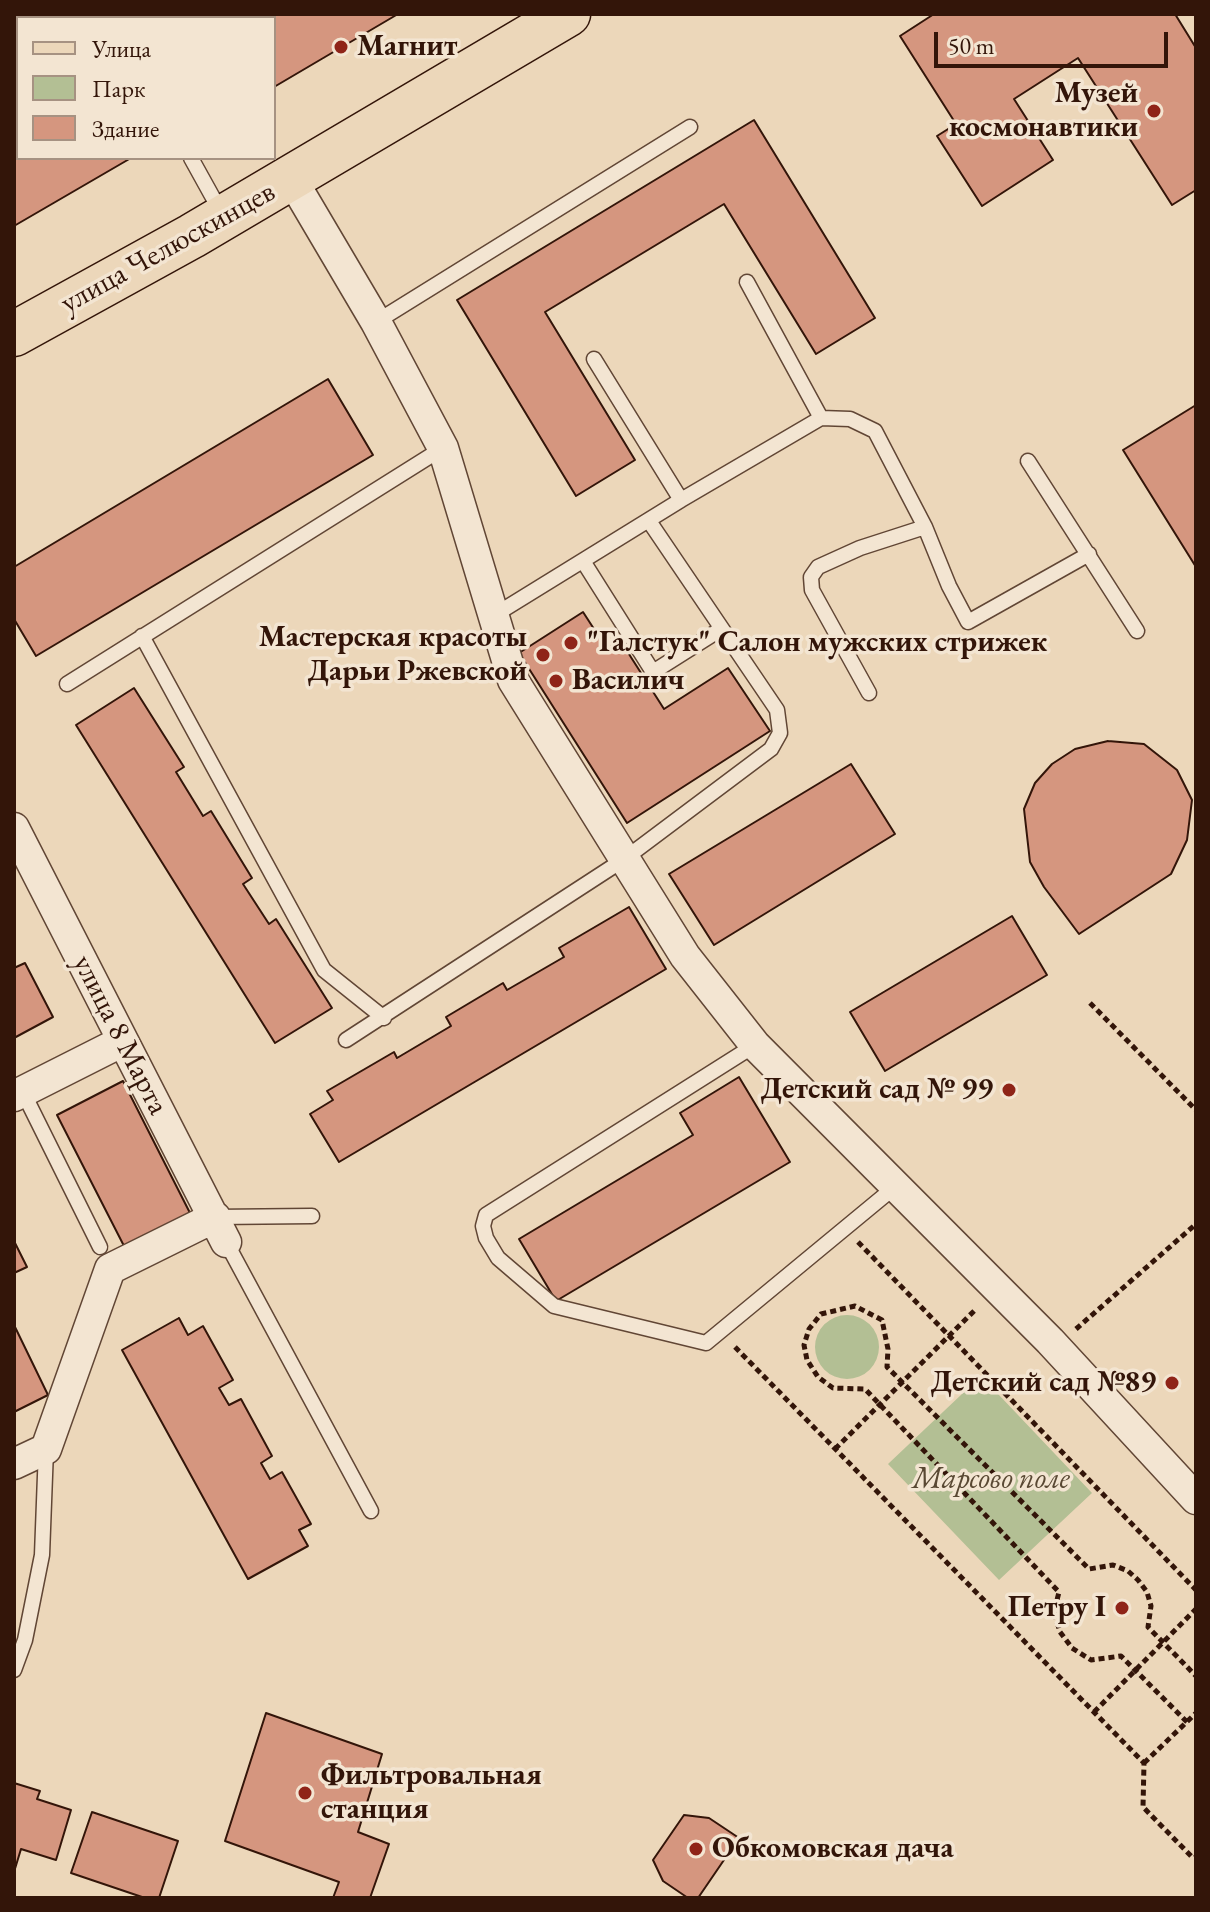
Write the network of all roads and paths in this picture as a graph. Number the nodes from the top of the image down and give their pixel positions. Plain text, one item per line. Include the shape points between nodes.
1 (543, 25) edge
2 (690, 127) dead end
3 (192, 160) edge
4 (291, 178) junction
5 (224, 217) junction
6 (747, 282) dead end
7 (376, 322) junction
8 (14, 334) edge
9 (594, 359) dead end
10 (821, 418) junction
11 (443, 448) junction
12 (1028, 461) dead end
13 (681, 500) junction
14 (649, 521) junction
15 (925, 527) junction
16 (1089, 554) junction
17 (583, 561) junction
18 (493, 616) junction
19 (721, 629) junction
20 (1137, 631) dead end
21 (142, 636) junction
22 (67, 684) dead end
23 (869, 693) dead end
24 (14, 828) edge
25 (623, 860) junction
26 (22, 865) edge
27 (1090, 1003) dead end
28 (384, 1018) junction
29 (346, 1040) dead end
30 (123, 1041) junction
31 (755, 1045) junction
32 (18, 1094) edge
33 (1196, 1110) edge
34 (896, 1186) junction
35 (312, 1216) dead end
36 (1196, 1224) edge
37 (220, 1229) junction
38 (851, 1235) dead end
39 (100, 1247) dead end
40 (956, 1330) dead end
41 (730, 1342) dead end
42 (1055, 1347) junction
43 (46, 1449) junction
44 (835, 1449) junction
45 (14, 1464) edge
46 (1196, 1499) edge
47 (371, 1511) dead end
48 (1196, 1590) edge
49 (1196, 1609) edge
50 (14, 1670) edge
51 (1196, 1676) edge
52 (1094, 1712) junction
53 (1196, 1713) edge
54 (1187, 1722) junction
55 (1144, 1763) junction
56 (1196, 1857) edge

1 - 4 main road, улица Челюскинцев
2 - 7 lane
3 - 5 lane
4 - 5 main road, улица Челюскинцев
4 - 7 street
5 - 8 main road, улица Челюскинцев
6 - 10 lane
7 - 11 street
9 - 13 lane
10 - 13 lane
10 - 15 lane via 850,419 875,431
11 - 18 street
11 - 21 lane
12 - 16 lane
13 - 14 lane
14 - 17 lane
14 - 19 lane
15 - 16 lane via 968,622
15 - 23 lane via 846,554 818,567 811,577 812,590
16 - 20 lane
17 - 18 lane
17 - 19 lane via 653,672
18 - 25 street via 513,680
19 - 25 lane via 777,710 780,733 771,749
21 - 22 lane
21 - 28 lane via 324,970
24 - 26 street, улица 8 Марта
25 - 28 lane
25 - 31 street via 685,956
26 - 30 street, улица 8 Марта
27 - 33 path
28 - 29 lane
30 - 32 street
30 - 37 street, улица 8 Марта
31 - 34 street
31 - 34 lane via 486,1215 486,1238 498,1258 554,1306 706,1343
32 - 39 lane
34 - 42 street
35 - 37 lane
36 - 42 path
37 - 43 street via 110,1269
37 - 47 lane
38 - 48 path
40 - 44 path
41 - 44 path
42 - 46 street
43 - 45 street
43 - 50 lane via 42,1555
44 - 52 path
49 - 52 path
51 - 54 path via 1148,1627 1151,1606 1138,1580 1113,1565 1089,1569 887,1367 882,1320 855,1306 821,1314 804,1345 818,1377 833,1388 865,1389 1059,1592 1054,1612 1072,1648 1091,1660 1121,1656
52 - 55 path
53 - 54 path
54 - 55 path
55 - 56 path via 1143,1807

